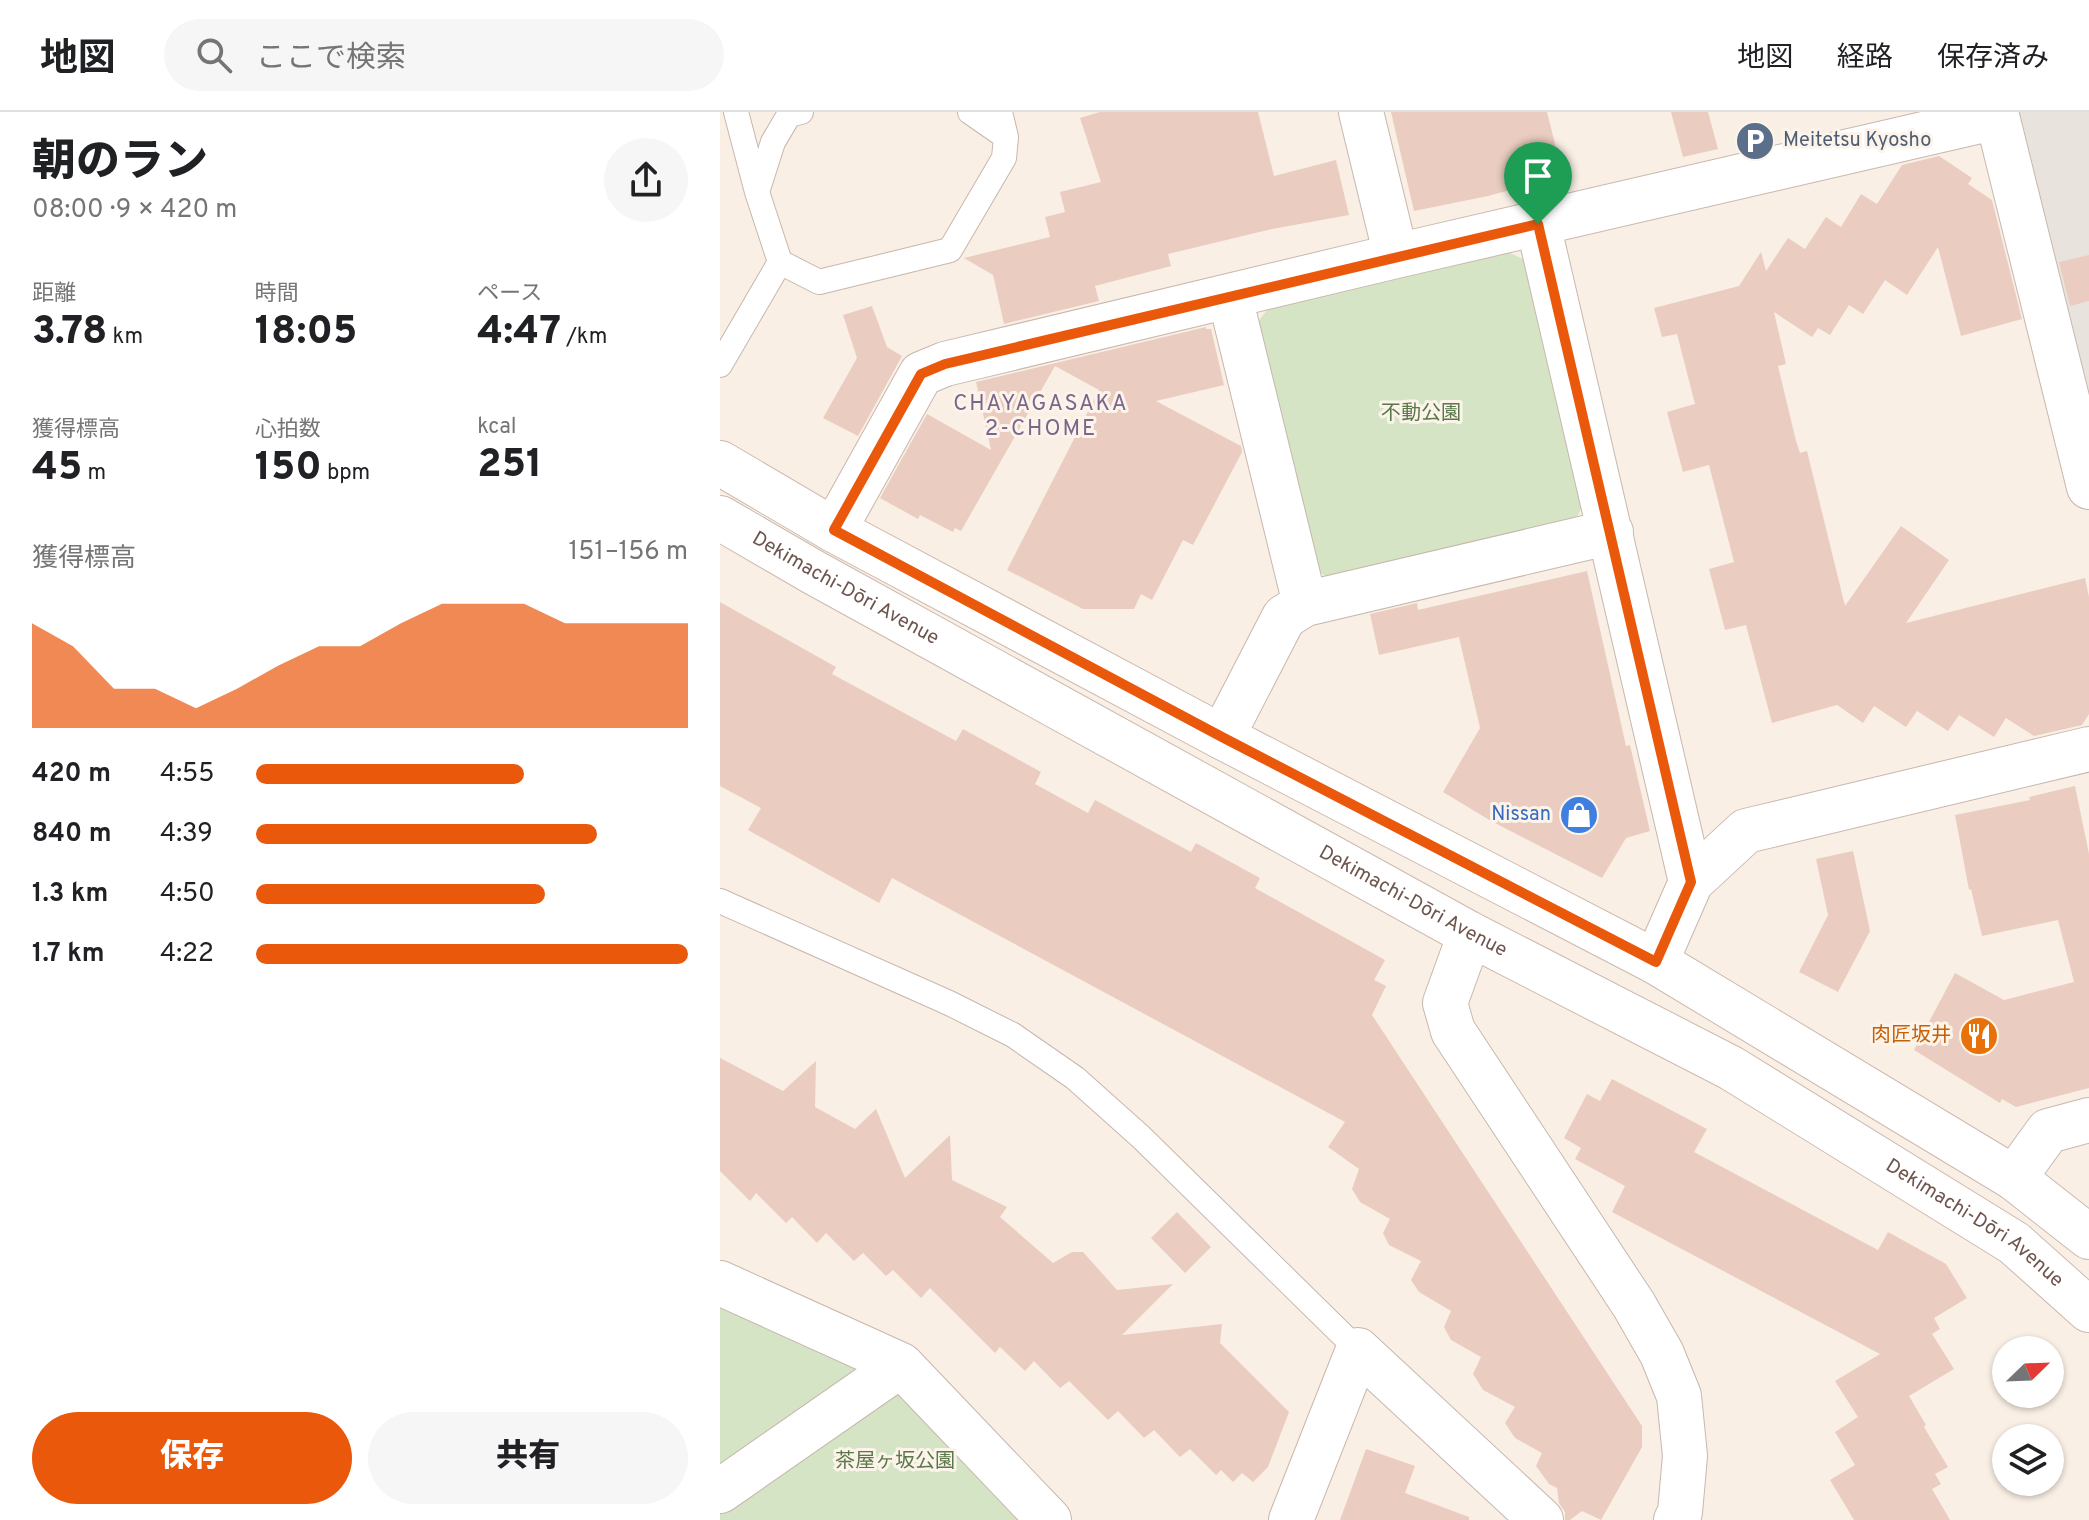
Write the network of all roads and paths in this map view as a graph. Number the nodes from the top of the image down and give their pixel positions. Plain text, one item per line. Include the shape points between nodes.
1 (736, 112) edge
2 (801, 112) edge
3 (970, 112) edge
4 (1000, 112) edge
5 (1361, 112) edge
6 (1996, 114) edge
7 (1006, 137) junction
8 (757, 192) junction
9 (1538, 224) junction
10 (1396, 256) junction
11 (780, 262) junction
12 (1230, 297) junction
13 (720, 365) edge
14 (720, 463) edge
15 (2089, 487) edge
16 (720, 518) edge
17 (834, 530) junction
18 (1611, 532) junction
19 (1305, 604) junction
20 (1222, 737) junction
21 (2089, 749) edge
22 (1691, 882) junction
23 (720, 901) edge
24 (1470, 934) junction
25 (1656, 962) junction
26 (2089, 1120) edge
27 (2014, 1178) junction
28 (2089, 1237) edge
29 (720, 1283) edge
30 (2089, 1310) edge
31 (1358, 1350) junction
32 (901, 1365) junction
33 (720, 1491) edge
34 (1049, 1520) edge
35 (1291, 1520) edge
36 (1541, 1520) edge
37 (1676, 1520) edge

1 - 8 lane
2 - 8 lane via 789,115 773,142
3 - 7 lane
4 - 7 lane
5 - 10 street
6 - 9 street
6 - 15 street
7 - 11 lane via 1004,158 950,250 819,282
8 - 11 lane
9 - 10 street
9 - 18 street
10 - 12 street
11 - 13 lane
12 - 17 street via 921,374
12 - 19 street
14 - 17 street
16 - 24 street, Dekimachi-Dōri Avenue
17 - 20 street
18 - 19 street
18 - 22 street
19 - 20 street via 1284,617
20 - 25 street
21 - 22 street via 1746,831
22 - 25 street
23 - 31 lane via 949,1003 1013,1035 1063,1070 1141,1137
24 - 30 street, Dekimachi-Dōri Avenue via 1731,1068 2014,1243
24 - 37 street via 1445,1003 1453,1031 1662,1354 1679,1396 1685,1456
25 - 27 street
26 - 27 street via 2048,1131
27 - 28 street
29 - 32 street
31 - 35 street
31 - 36 street
32 - 33 street
32 - 34 street

